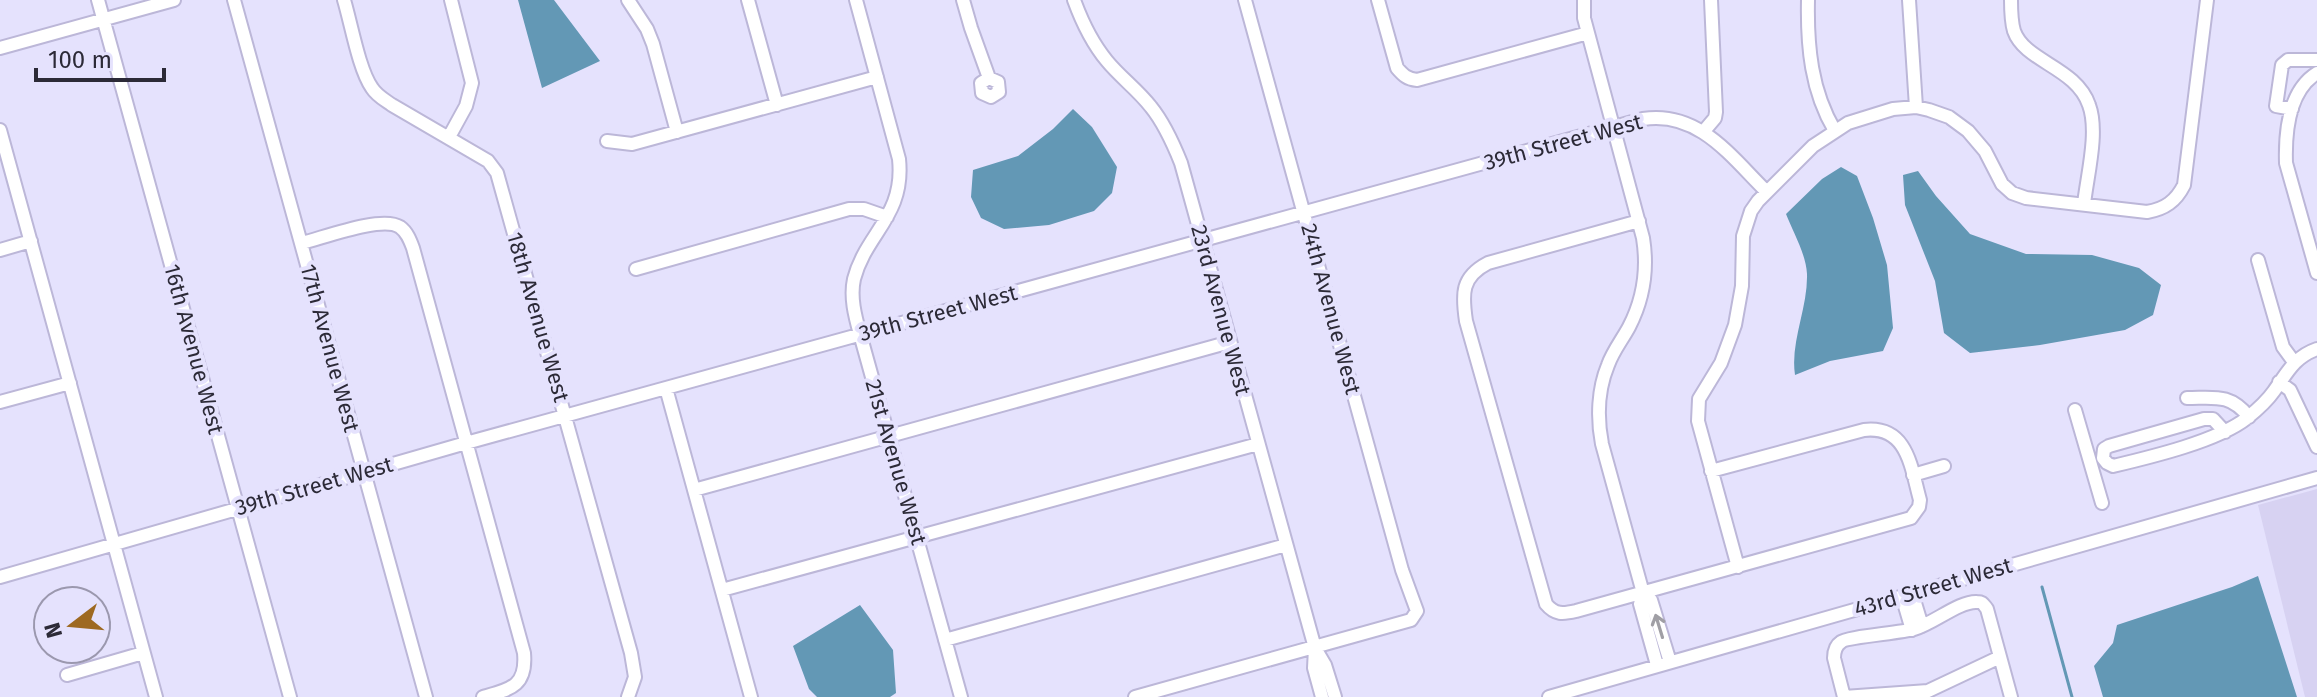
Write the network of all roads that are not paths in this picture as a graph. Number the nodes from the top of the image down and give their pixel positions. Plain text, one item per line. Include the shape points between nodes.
1 (98, 0) edge
2 (174, 0) edge
3 (234, 0) edge
4 (344, 0) edge
5 (451, 0) edge
6 (628, 0) edge
7 (748, 0) edge
8 (856, 0) edge
9 (963, 0) edge
10 (1074, 0) edge
11 (1245, 0) edge
12 (1378, 0) edge
13 (1584, 0) edge
14 (1711, 0) edge
15 (1808, 0) edge
16 (1909, 0) edge
17 (2011, 0) edge
18 (2207, 0) edge
19 (103, 19) junction
20 (1588, 33) junction
21 (0, 48) edge
22 (2317, 60) edge
23 (2317, 73) edge
24 (877, 77) junction
25 (989, 78) dead end
26 (777, 105) junction
27 (1916, 107) junction
28 (2292, 109) junction
29 (1614, 127) junction
30 (0, 130) edge
31 (1704, 131) junction
32 (1835, 131) junction
33 (677, 132) junction
34 (449, 137) junction
35 (607, 141) dead end
36 (1767, 192) junction
37 (2084, 204) junction
38 (1304, 212) junction
39 (887, 217) junction
40 (1639, 221) junction
41 (1202, 240) junction
42 (31, 241) junction
43 (302, 243) junction
44 (0, 250) edge
45 (2314, 251) edge
46 (2258, 260) dead end
47 (636, 269) dead end
48 (2317, 273) edge
49 (860, 334) junction
50 (1230, 342) junction
51 (2317, 349) edge
52 (2294, 362) junction
53 (2279, 382) junction
54 (70, 383) junction
55 (666, 388) junction
56 (2187, 398) dead end
57 (0, 402) edge
58 (2075, 410) dead end
59 (566, 415) junction
60 (2249, 417) junction
61 (2225, 432) junction
62 (889, 435) junction
63 (466, 443) junction
64 (1258, 444) junction
65 (2317, 447) edge
66 (2103, 458) junction
67 (2090, 461) junction
68 (1944, 466) dead end
69 (364, 471) junction
70 (1711, 471) junction
71 (1913, 475) junction
72 (2317, 478) edge
73 (694, 490) junction
74 (2102, 503) dead end
75 (238, 508) junction
76 (917, 538) junction
77 (113, 544) junction
78 (1286, 545) junction
79 (1738, 567) junction
80 (0, 577) edge
81 (722, 590) junction
82 (1643, 593) junction
83 (1907, 594) junction
84 (1917, 628) junction
85 (945, 640) junction
86 (1315, 648) junction
87 (143, 653) junction
88 (2000, 657) junction
89 (1663, 664) junction
90 (67, 675) dead end
91 (156, 697) edge
92 (290, 697) edge
93 (426, 697) edge
94 (483, 697) edge
95 (628, 697) edge
96 (751, 697) edge
97 (961, 697) edge
98 (1135, 697) edge
99 (1322, 697) edge
100 (1335, 697) edge
101 (1549, 697) edge
102 (1844, 697) edge
103 (2011, 697) edge

1 - 19 street, 16th Avenue West
2 - 19 street
3 - 43 street, 17th Avenue West
4 - 34 street, 18th Avenue West via 371,87
5 - 34 street via 472,83
6 - 33 street via 653,44
7 - 26 street
8 - 24 street, 21st Avenue West
9 - 25 street
10 - 41 street, 23rd Avenue West via 1096,47 1166,130
11 - 38 street, 24th Avenue West
12 - 20 street via 1397,68 1417,80
13 - 20 street
14 - 31 street via 1716,112
15 - 32 street via 1813,79
16 - 27 street
17 - 37 street via 2013,28 2020,41 2074,81 2088,102 2093,130
18 - 37 street via 2184,185 2156,211
19 - 21 street
19 - 75 street, 16th Avenue West
20 - 29 street
22 - 28 street via 2284,62 2276,106
23 - 28 street via 2302,85
24 - 26 street
24 - 39 street, 21st Avenue West via 899,166 895,201
26 - 33 street
27 - 32 street via 1893,109
27 - 37 street via 1949,117 1968,131 2012,193
28 - 45 street via 2286,163
29 - 31 street, 39th Street West via 1668,118
29 - 38 street, 39th Street West
29 - 40 street
30 - 42 street
31 - 36 street, 39th Street West
32 - 36 street
33 - 35 street via 632,144
34 - 59 street, 18th Avenue West via 488,161 497,173
36 - 70 street via 1744,229 1742,286 1731,338 1697,407
38 - 41 street, 39th Street West
38 - 86 street, 24th Avenue West via 1402,570 1417,607 1411,620
39 - 47 street via 849,209
39 - 49 street, 21st Avenue West via 855,278
40 - 82 street via 1646,257 1643,289 1605,372 1599,413 1602,444
40 - 82 street via 1488,263 1475,271 1463,293 1466,321 1544,601 1561,614
41 - 49 street, 39th Street West
41 - 50 street, 23rd Avenue West
42 - 44 street
42 - 54 street
43 - 63 street via 384,223 405,232
43 - 69 street, 17th Avenue West
45 - 48 street
46 - 52 street via 2283,347
49 - 55 street, 39th Street West
49 - 62 street, 21st Avenue West
50 - 62 street
50 - 64 street, 23rd Avenue West
51 - 52 street
52 - 53 street
53 - 60 street
53 - 65 street via 2290,390
54 - 57 street
54 - 77 street
55 - 59 street, 39th Street West
55 - 73 street
56 - 60 street via 2230,399
58 - 67 street
59 - 63 street, 39th Street West
59 - 95 street, 18th Avenue West via 634,667
60 - 61 street
61 - 66 street via 2113,466
61 - 66 street via 2213,419 2204,419 2109,446
62 - 73 street
62 - 76 street, 21st Avenue West
63 - 69 street, 39th Street West
63 - 94 street via 526,667 512,687
64 - 76 street
64 - 78 street, 23rd Avenue West
66 - 67 street
67 - 74 street
68 - 71 street
69 - 75 street, 39th Street West
69 - 93 street, 17th Avenue West
70 - 71 street via 1864,430 1892,435 1904,448
70 - 79 street
71 - 79 street via 1920,500 1911,518
72 - 83 street, 43rd Street West
73 - 81 street
75 - 77 street, 39th Street West
75 - 92 street, 16th Avenue West
76 - 81 street
76 - 85 street, 21st Avenue West
77 - 80 street, 39th Street West
77 - 87 street
78 - 85 street
78 - 86 street, 23rd Avenue West
79 - 82 street
81 - 96 street
82 - 89 street via 1651,600
83 - 84 street
83 - 89 street, 43rd Street West
84 - 88 street via 1960,607 1983,604
84 - 102 street via 1840,642 1834,658
85 - 97 street, 21st Avenue West
86 - 98 street
86 - 99 street, 23rd Avenue West
86 - 100 street, 23rd Avenue West
87 - 90 street
87 - 91 street
88 - 102 street via 1928,691
88 - 103 street
89 - 101 street, 43rd Street West

